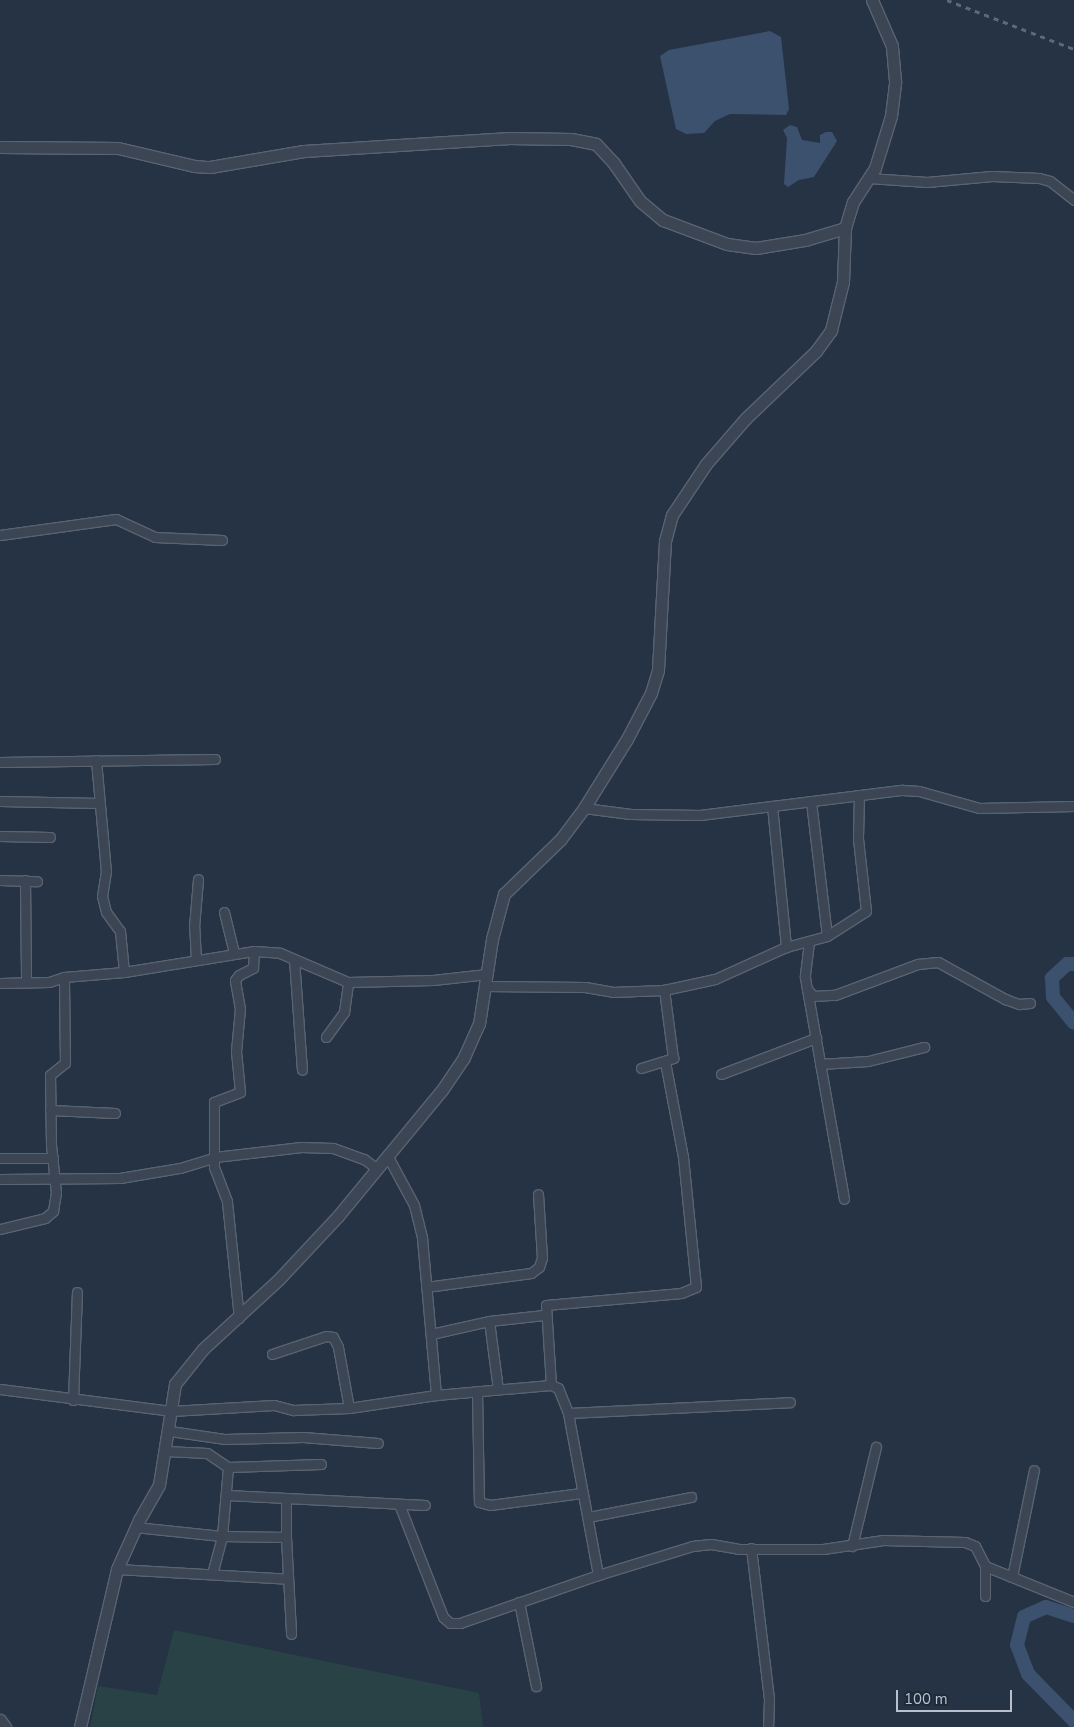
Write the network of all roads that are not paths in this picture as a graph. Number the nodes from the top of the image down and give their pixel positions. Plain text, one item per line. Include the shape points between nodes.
1 (872, 0) edge
2 (0, 147) edge
3 (874, 168) junction
4 (1074, 200) edge
5 (844, 228) junction
6 (0, 535) edge
7 (222, 540) dead end
8 (214, 759) dead end
9 (96, 760) junction
10 (0, 762) edge
11 (859, 795) junction
12 (0, 801) edge
13 (811, 801) junction
14 (99, 803) junction
15 (772, 806) junction
16 (1074, 806) edge
17 (584, 808) junction
18 (0, 836) edge
19 (50, 837) dead end
20 (198, 879) dead end
21 (0, 880) edge
22 (26, 880) junction
23 (37, 881) dead end
24 (224, 912) dead end
25 (826, 936) junction
26 (810, 942) junction
27 (786, 947) junction
28 (254, 951) junction
29 (234, 953) junction
30 (294, 959) junction
31 (196, 960) junction
32 (124, 972) junction
33 (64, 977) junction
34 (487, 980) junction
35 (26, 982) junction
36 (348, 982) junction
37 (0, 983) edge
38 (807, 989) junction
39 (664, 990) junction
40 (1030, 1002) dead end
41 (326, 1037) dead end
42 (816, 1038) junction
43 (924, 1047) dead end
44 (665, 1062) junction
45 (820, 1064) junction
46 (641, 1068) dead end
47 (302, 1070) dead end
48 (721, 1074) dead end
49 (50, 1110) junction
50 (115, 1113) dead end
51 (387, 1156) junction
52 (215, 1157) junction
53 (0, 1158) edge
54 (53, 1158) junction
55 (376, 1168) junction
56 (0, 1179) edge
57 (54, 1180) junction
58 (538, 1194) dead end
59 (844, 1199) dead end
60 (0, 1229) edge
61 (426, 1287) junction
62 (77, 1292) dead end
63 (544, 1314) junction
64 (239, 1318) junction
65 (489, 1321) junction
66 (431, 1334) junction
67 (272, 1354) dead end
68 (551, 1385) junction
69 (0, 1389) edge
70 (498, 1389) junction
71 (477, 1391) junction
72 (436, 1395) junction
73 (73, 1400) junction
74 (790, 1402) dead end
75 (349, 1408) junction
76 (171, 1411) junction
77 (568, 1413) junction
78 (170, 1431) junction
79 (378, 1443) dead end
80 (876, 1447) dead end
81 (166, 1451) junction
82 (321, 1464) dead end
83 (228, 1467) junction
84 (1034, 1470) dead end
85 (581, 1493) junction
86 (227, 1495) junction
87 (690, 1497) dead end
88 (286, 1499) junction
89 (399, 1504) junction
90 (425, 1505) dead end
91 (588, 1517) junction
92 (135, 1527) junction
93 (222, 1536) junction
94 (286, 1537) junction
95 (852, 1546) junction
96 (751, 1548) junction
97 (985, 1566) junction
98 (117, 1569) junction
99 (212, 1574) junction
100 (598, 1575) junction
101 (1012, 1577) junction
102 (288, 1579) junction
103 (985, 1596) dead end
104 (519, 1602) junction
105 (1074, 1602) edge
106 (291, 1634) dead end
107 (536, 1686) dead end
108 (0, 1720) edge
109 (6, 1727) edge
110 (80, 1727) edge
111 (768, 1727) edge

1 - 3 street via 892,46 895,81 891,116
2 - 5 street via 118,148 210,167 304,151 508,138 586,141 604,151 640,201 663,220 742,248 774,245
3 - 4 street via 927,182 992,176 1039,178 1050,181
3 - 5 street via 853,202
5 - 17 street via 843,282 837,314 824,341 746,418 695,478 672,515 665,541 658,670 651,693 627,740
6 - 7 street via 116,519 155,538
8 - 9 street
9 - 10 street
9 - 14 street
11 - 13 street
11 - 16 street via 919,791 964,806 1004,810
11 - 25 street via 858,838 866,911
12 - 14 street
13 - 15 street
13 - 25 street
14 - 32 street via 106,871 102,896 106,912 120,931
15 - 17 street via 700,815 631,814
15 - 27 street
17 - 34 street via 560,840 504,894 499,905
18 - 19 street
20 - 31 street via 194,926
21 - 22 street
22 - 23 street
22 - 35 street
24 - 29 street
25 - 26 street
26 - 27 street
26 - 38 street via 805,965
27 - 39 street via 715,979
28 - 29 street
28 - 30 street via 280,953
28 - 52 street via 253,968 239,974 235,980 240,1009 236,1051 240,1092 214,1102
29 - 31 street
30 - 36 street
30 - 47 street
31 - 32 street
32 - 33 street
33 - 35 street via 48,982
33 - 49 street via 65,1063 51,1072
34 - 36 street
34 - 39 street via 612,992
34 - 51 street via 479,1024 464,1058
35 - 37 street
36 - 41 street via 344,1012
38 - 40 street via 813,996 836,995 918,964 938,962 1005,999 1019,1004
38 - 42 street
39 - 44 street via 674,1050 673,1058
42 - 45 street
42 - 48 street
43 - 45 street via 868,1061
44 - 46 street
44 - 63 street via 683,1157 696,1286 681,1293 556,1302 546,1305
45 - 59 street
49 - 50 street
49 - 54 street
51 - 55 street
51 - 61 street via 414,1205 422,1238
52 - 55 street via 318,1147 364,1159
52 - 57 street via 180,1168 120,1178
52 - 64 street via 214,1167 227,1201
53 - 54 street
54 - 57 street
55 - 64 street via 286,1272
56 - 57 street
57 - 60 street via 56,1202 49,1216
58 - 61 street via 542,1258 539,1267 531,1273
61 - 66 street
62 - 73 street
63 - 65 street
63 - 68 street
64 - 76 street via 186,1366 175,1384
65 - 66 street
65 - 70 street
66 - 72 street
67 - 75 street via 326,1336 333,1337
68 - 70 street
68 - 77 street via 558,1388
69 - 73 street
70 - 71 street
71 - 72 street
71 - 85 street via 479,1502 490,1505
72 - 75 street
73 - 76 street
74 - 77 street
75 - 76 street via 293,1410 274,1405
76 - 78 street
77 - 85 street
78 - 79 street via 225,1439 303,1437
78 - 81 street
80 - 95 street
81 - 83 street via 207,1453
81 - 92 street via 159,1485
82 - 83 street
83 - 86 street
84 - 101 street
85 - 91 street
86 - 88 street
86 - 93 street
87 - 91 street
88 - 89 street
88 - 94 street
89 - 90 street
89 - 104 street via 443,1617 450,1623 460,1623
91 - 100 street
92 - 93 street
92 - 98 street
93 - 94 street
93 - 99 street
94 - 102 street
95 - 96 street
95 - 97 street via 883,1540 965,1542 975,1546
96 - 100 street via 711,1544 692,1546
96 - 111 street via 770,1700
97 - 101 street
97 - 103 street
98 - 99 street
98 - 110 street
99 - 102 street
100 - 104 street
101 - 105 street
102 - 106 street
104 - 107 street
108 - 109 street

